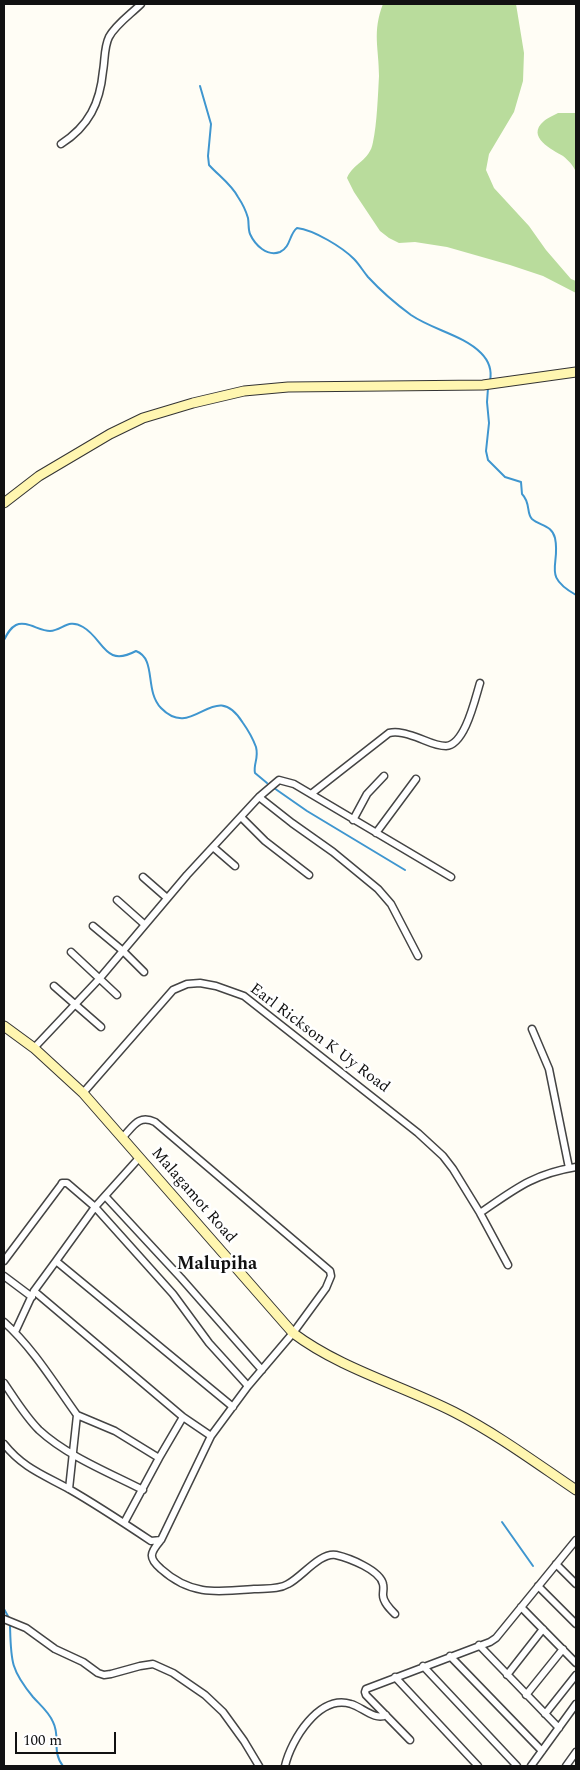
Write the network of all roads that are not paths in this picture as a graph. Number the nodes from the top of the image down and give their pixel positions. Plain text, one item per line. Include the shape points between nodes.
1 (141, 4) edge
2 (61, 144) dead end
3 (576, 372) edge
4 (4, 503) edge
5 (480, 683) dead end
6 (384, 776) dead end
7 (416, 779) dead end
8 (311, 794) junction
9 (259, 797) junction
10 (241, 817) junction
11 (353, 820) junction
12 (376, 833) junction
13 (213, 847) junction
14 (235, 866) dead end
15 (309, 875) dead end
16 (143, 877) dead end
17 (451, 877) dead end
18 (167, 898) junction
19 (117, 900) dead end
20 (144, 924) junction
21 (93, 926) dead end
22 (123, 951) junction
23 (71, 952) dead end
24 (418, 956) dead end
25 (144, 972) dead end
26 (100, 978) junction
27 (54, 986) dead end
28 (117, 995) dead end
29 (76, 1004) junction
30 (4, 1026) edge
31 (101, 1027) dead end
32 (532, 1029) dead end
33 (34, 1048) junction
34 (83, 1093) junction
35 (122, 1138) junction
36 (139, 1158) junction
37 (573, 1167) edge
38 (105, 1196) junction
39 (95, 1207) junction
40 (480, 1213) junction
41 (4, 1261) edge
42 (56, 1261) junction
43 (508, 1265) dead end
44 (4, 1276) edge
45 (33, 1294) junction
46 (4, 1322) edge
47 (15, 1332) junction
48 (293, 1332) junction
49 (262, 1370) junction
50 (4, 1384) edge
51 (248, 1386) junction
52 (233, 1407) junction
53 (77, 1414) junction
54 (183, 1417) junction
55 (211, 1436) junction
56 (4, 1444) edge
57 (72, 1453) junction
58 (159, 1458) junction
59 (69, 1489) junction
60 (143, 1490) junction
61 (576, 1490) edge
62 (124, 1523) junction
63 (161, 1540) junction
64 (576, 1540) edge
65 (556, 1564) junction
66 (576, 1584) edge
67 (538, 1586) junction
68 (521, 1607) junction
69 (394, 1614) dead end
70 (4, 1619) edge
71 (576, 1624) edge
72 (543, 1629) junction
73 (479, 1645) junction
74 (562, 1649) junction
75 (450, 1656) junction
76 (576, 1663) edge
77 (424, 1666) junction
78 (507, 1675) junction
79 (576, 1676) edge
80 (395, 1677) junction
81 (526, 1695) junction
82 (576, 1704) edge
83 (545, 1714) junction
84 (386, 1715) junction
85 (558, 1728) junction
86 (410, 1740) dead end
87 (542, 1751) junction
88 (576, 1752) edge
89 (259, 1766) edge
90 (285, 1766) edge
91 (478, 1766) edge
92 (517, 1766) edge
93 (531, 1766) edge
94 (566, 1766) edge

1 - 2 street via 108,38 95,106 82,128
3 - 4 street via 501,384 288,386 244,391 143,418 38,476
5 - 8 street via 464,729 451,745 438,746 402,733 389,734
6 - 11 street via 367,794
7 - 12 street
8 - 9 street via 279,780
8 - 11 street
9 - 10 street
9 - 24 street via 378,889 391,904
10 - 13 street
10 - 15 street via 265,841
11 - 12 street
12 - 17 street
13 - 14 street
13 - 18 street
16 - 18 street
18 - 20 street
19 - 20 street
20 - 22 street
21 - 22 street
22 - 25 street
22 - 26 street
23 - 26 street
26 - 28 street
26 - 29 street
27 - 29 street
29 - 31 street
29 - 33 street
30 - 33 street, Malagamot Road
32 - 37 street via 549,1068
33 - 34 street, Malagamot Road
34 - 35 street, Malagamot Road
34 - 40 street, Earl Rickson K Uy Road via 173,990 192,983 216,986 253,1002 418,1133 443,1156
35 - 36 street, Malagamot Road
35 - 48 street via 141,1119 154,1122 330,1271 330,1282
36 - 38 street
36 - 48 street, Malagamot Road
37 - 40 street via 530,1180
38 - 39 street
38 - 49 street
39 - 41 street via 67,1183 62,1183
39 - 42 street
39 - 51 street via 173,1294 209,1343
40 - 43 street, Earl Rickson K Uy Road
42 - 45 street
42 - 52 street
44 - 45 street
45 - 47 street
45 - 54 street
46 - 47 street
47 - 53 street
48 - 49 street
48 - 61 street, Malagamot Road via 340,1361 487,1430
49 - 51 street
50 - 57 street via 39,1430
51 - 52 street
52 - 55 street
53 - 57 street
53 - 58 street via 115,1431
54 - 55 street
54 - 58 street
55 - 63 street
56 - 59 street via 26,1466
57 - 59 street
57 - 60 street
58 - 60 street
59 - 62 street
60 - 62 street
62 - 63 street via 151,1541
63 - 69 street via 153,1550 153,1561 178,1582 201,1591 279,1588 297,1579 322,1558 328,1555 341,1557 379,1576 384,1584 383,1598
64 - 65 street
65 - 66 street
65 - 67 street
67 - 68 street
67 - 71 street
68 - 72 street
68 - 73 street via 496,1638
70 - 89 street via 26,1628 55,1649 104,1675 147,1664 173,1673 224,1712
72 - 74 street
72 - 78 street
73 - 75 street
73 - 78 street
74 - 76 street
74 - 81 street
75 - 77 street
75 - 87 street
77 - 80 street
77 - 92 street
78 - 81 street
79 - 83 street
80 - 84 street via 365,1690
80 - 91 street
81 - 83 street
82 - 85 street
83 - 85 street
84 - 86 street
84 - 90 street via 378,1717 344,1702 324,1708 302,1729 287,1755
85 - 87 street
87 - 93 street
88 - 94 street

